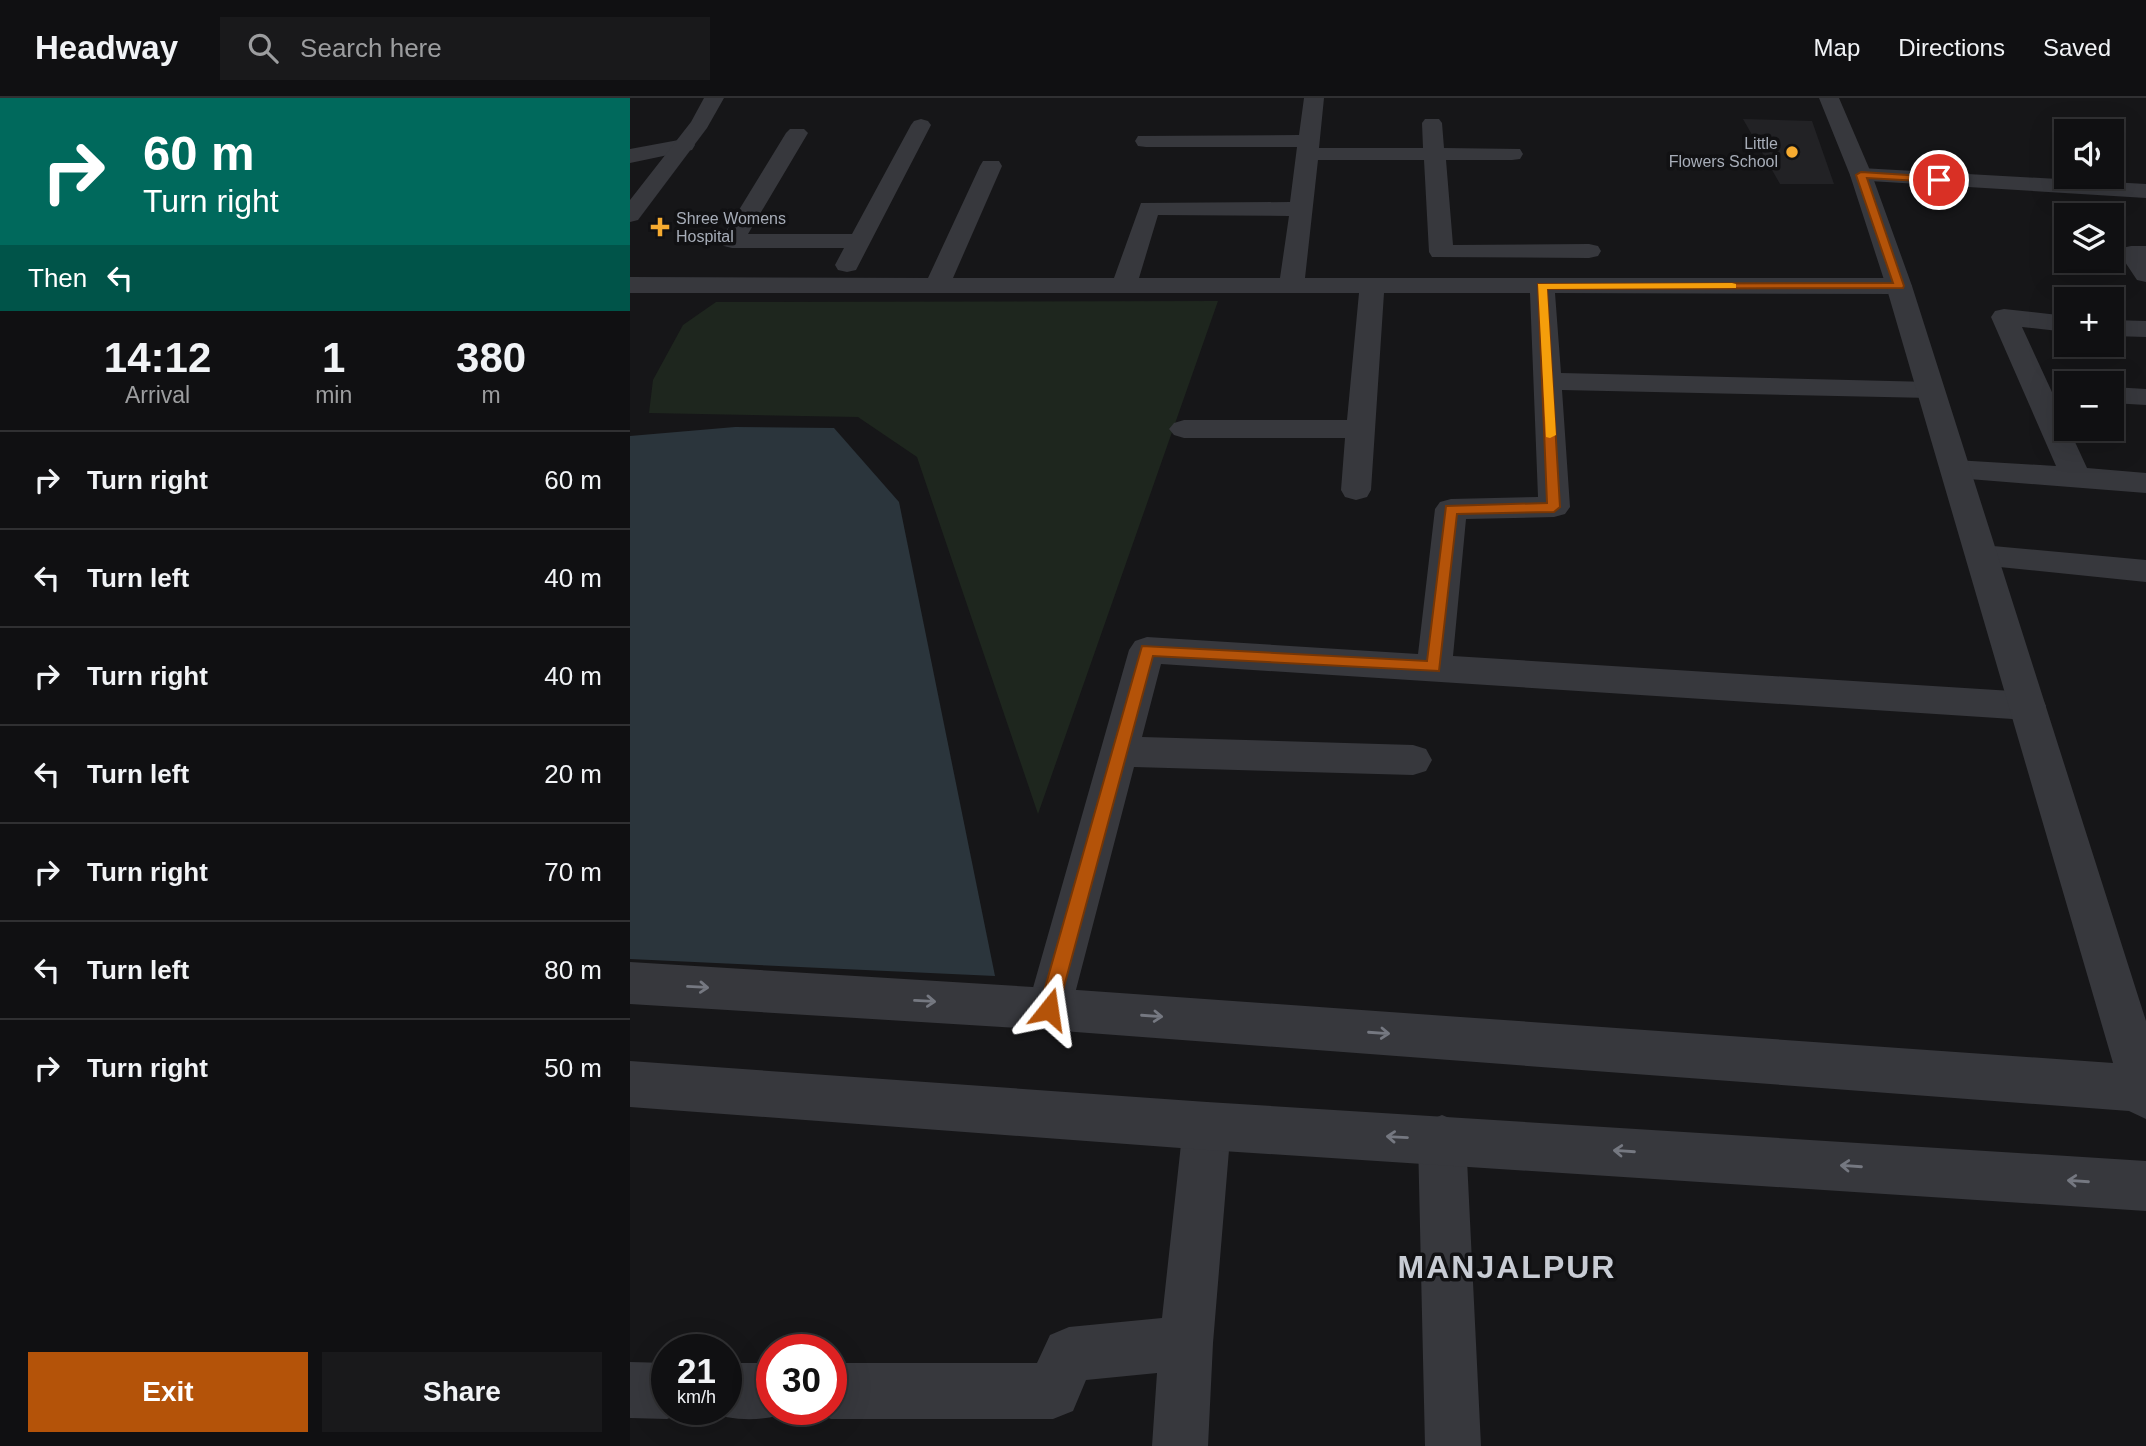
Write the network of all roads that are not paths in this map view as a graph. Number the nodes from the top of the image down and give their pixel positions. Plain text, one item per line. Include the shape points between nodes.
1 (714, 98) edge
2 (1314, 98) edge
3 (1829, 98) edge
4 (1432, 123) dead end
5 (921, 125) dead end
6 (797, 133) dead end
7 (1146, 141) dead end
8 (684, 145) junction
9 (1307, 148) junction
10 (1434, 154) junction
11 (1512, 154) dead end
12 (630, 156) edge
13 (990, 166) dead end
14 (1861, 175) junction
15 (2146, 191) edge
16 (633, 207) edge
17 (1299, 209) junction
18 (860, 241) junction
19 (1589, 251) dead end
20 (2146, 253) edge
21 (2146, 275) edge
22 (630, 285) edge
23 (836, 285) junction
24 (937, 285) junction
25 (1124, 285) junction
26 (1372, 285) junction
27 (1292, 286) junction
28 (1542, 286) junction
29 (1899, 286) junction
30 (2054, 323) edge
31 (2124, 328) edge
32 (2146, 329) edge
33 (1547, 381) junction
34 (1931, 390) junction
35 (2037, 390) junction
36 (2054, 391) edge
37 (2124, 396) edge
38 (2146, 397) edge
39 (1184, 429) dead end
40 (1361, 429) junction
41 (1955, 470) junction
42 (2076, 477) junction
43 (2146, 483) edge
44 (1356, 490) dead end
45 (1982, 556) junction
46 (2146, 571) edge
47 (1434, 667) junction
48 (2028, 706) junction
49 (1119, 751) junction
50 (1413, 761) dead end
51 (630, 983) edge
52 (1049, 1009) junction
53 (630, 1084) edge
54 (2145, 1091) edge
55 (1207, 1126) junction
56 (1442, 1139) junction
57 (2146, 1186) edge
58 (1186, 1343) junction
59 (630, 1390) edge
60 (651, 1391) edge
61 (847, 1391) edge
62 (1180, 1446) edge
63 (1453, 1446) edge

1 - 8 street
2 - 9 street
3 - 14 street
4 - 10 street
5 - 18 street
6 - 18 street via 732,241
7 - 9 street
8 - 12 street
8 - 16 street
9 - 10 street
9 - 17 street
10 - 11 street
10 - 19 street via 1441,252
13 - 24 street
14 - 15 street
14 - 29 street
17 - 25 street via 1149,208
17 - 27 street
18 - 23 street
20 - 21 street via 2131,253
22 - 23 street
23 - 24 street
24 - 25 street
25 - 27 street
26 - 27 street
26 - 28 street
26 - 40 street
28 - 29 street
28 - 33 street
29 - 34 street
30 - 35 street via 2004,317
31 - 32 street
33 - 34 street
33 - 47 street via 1554,507 1451,509
34 - 41 street
35 - 36 street
35 - 42 street
37 - 38 street
39 - 40 street
40 - 44 street
41 - 42 street
41 - 45 street
42 - 43 street
45 - 46 street
45 - 48 street
47 - 48 street
47 - 49 street via 1147,650
48 - 54 street
49 - 50 street
49 - 52 street
51 -> 52 street
52 -> 54 street
53 - 55 street
56 -> 55 street
55 - 58 street
57 -> 56 street
56 - 63 street
58 - 61 street via 1069,1354 1053,1391
58 - 62 street
59 - 60 street

